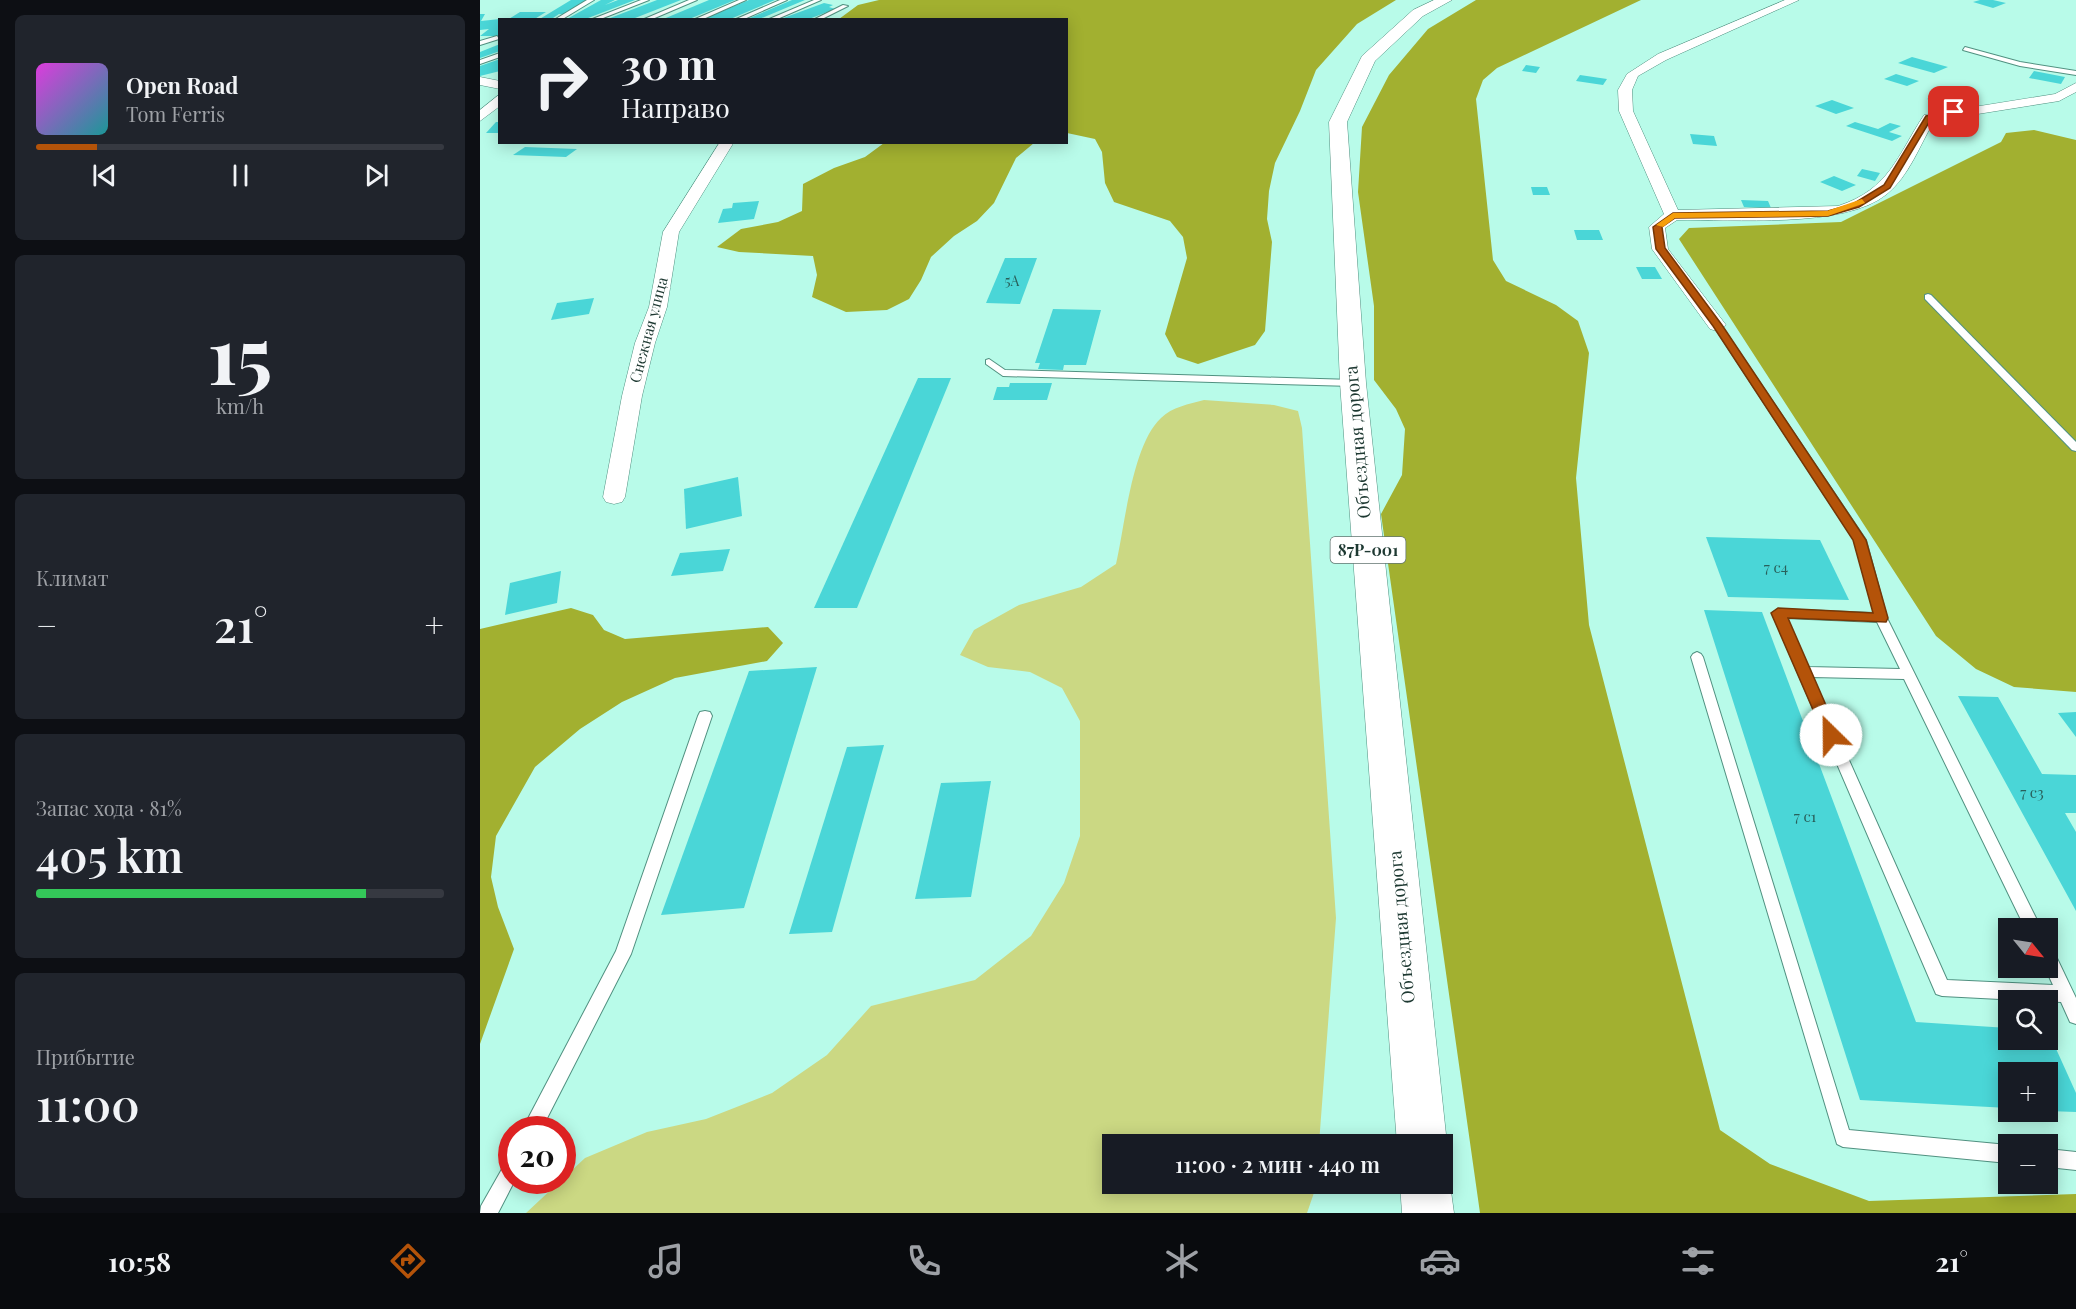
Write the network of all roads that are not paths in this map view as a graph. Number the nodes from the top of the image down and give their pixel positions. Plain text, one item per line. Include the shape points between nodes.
1 (591, 0) edge
2 (646, 0) edge
3 (694, 0) edge
4 (743, 0) edge
5 (784, 0) edge
6 (818, 0) edge
7 (1445, 0) edge
8 (1794, 0) edge
9 (845, 6) dead end
10 (560, 18) edge
11 (597, 18) edge
12 (649, 18) edge
13 (700, 18) edge
14 (741, 18) edge
15 (774, 18) edge
16 (816, 18) edge
17 (497, 38) dead end
18 (481, 42) edge
19 (1965, 49) dead end
20 (498, 56) edge
21 (480, 62) edge
22 (2076, 73) edge
23 (2076, 87) edge
24 (498, 100) edge
25 (480, 117) edge
26 (726, 144) edge
27 (1673, 215) junction
28 (1928, 297) dead end
29 (1717, 325) joint
30 (989, 362) dead end
31 (1353, 383) junction
32 (2076, 448) edge
33 (614, 497) dead end
34 (1881, 618) junction
35 (1697, 657) dead end
36 (1804, 672) junction
37 (1909, 674) junction
38 (705, 716) dead end
39 (2029, 918) edge
40 (2058, 978) edge
41 (2066, 994) junction
42 (2076, 1016) edge
43 (538, 1116) edge
44 (1421, 1134) edge
45 (1998, 1153) edge
46 (2058, 1159) edge
47 (2076, 1161) edge
48 (498, 1194) edge
49 (1426, 1194) edge
50 (488, 1213) edge
51 (1428, 1213) edge

1 - 10 lane
2 - 11 lane
3 - 12 lane
4 - 13 lane
5 - 14 lane
6 - 15 lane
7 - 31 main road, Объездная дорога / 87Р-001 via 1418,13 1368,59 1338,122
8 - 27 street via 1662,57 1634,74 1625,90 1626,111
9 - 16 lane
17 - 18 lane
19 - 22 lane via 2020,64
20 - 21 lane
23 - 27 street via 2059,97 1929,118 1887,186 1844,210
24 - 25 street
26 - 33 street, Снежная улица via 671,232 658,307 632,396
27 - 29 street via 1657,227 1660,249
28 - 32 lane
29 - 34 lane via 1860,540
30 - 31 lane via 1003,373
31 - 44 main road, Объездная дорога / 87Р-001
34 - 36 lane via 1778,613
34 - 37 lane
35 - 45 lane via 1843,1137
36 - 37 lane
36 - 41 lane via 1942,988
37 - 39 lane
38 - 43 lane via 623,954
40 - 41 lane
41 - 42 lane
46 - 47 lane
48 - 50 lane
49 - 51 main road

